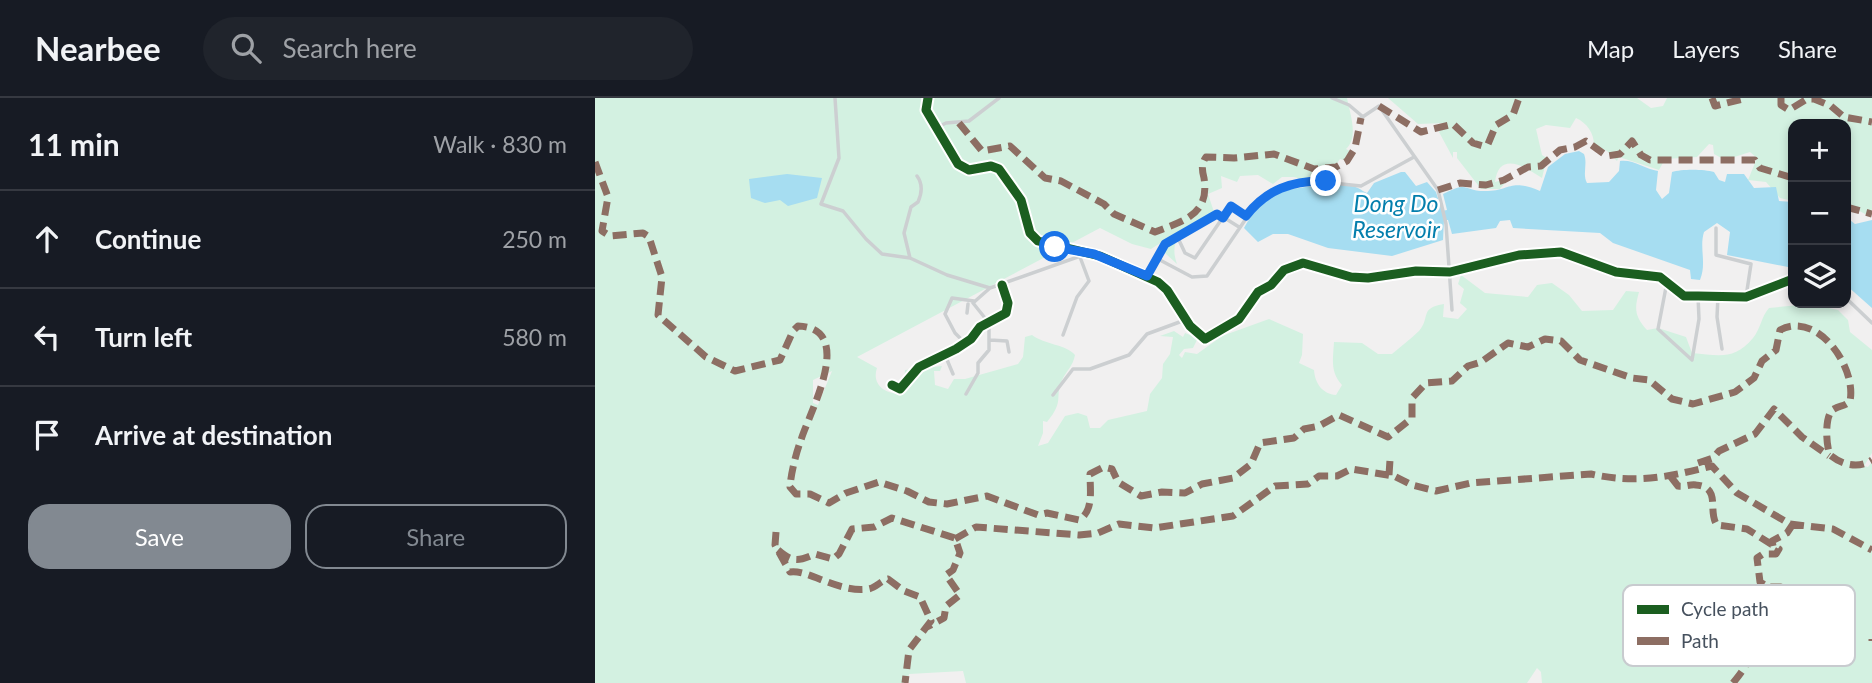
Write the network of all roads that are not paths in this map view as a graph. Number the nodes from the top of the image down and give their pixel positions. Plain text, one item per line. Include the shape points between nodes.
1 (835, 98) edge
2 (928, 98) edge
3 (999, 98) edge
4 (1332, 98) edge
5 (936, 128) junction
6 (1414, 157) junction
7 (917, 176) dead end
8 (1246, 216) junction
9 (1223, 218) junction
10 (1240, 228) junction
11 (1716, 228) dead end
12 (1178, 238) junction
13 (1088, 253) junction
14 (1080, 257) junction
15 (910, 258) junction
16 (1158, 259) junction
17 (1451, 272) junction
18 (1147, 276) junction
19 (1788, 281) edge
20 (1667, 282) junction
21 (1002, 285) junction
22 (990, 288) junction
23 (1698, 296) junction
24 (1718, 296) junction
25 (1746, 297) junction
26 (972, 302) junction
27 (1851, 303) edge
28 (1452, 310) dead end
29 (967, 313) dead end
30 (985, 318) dead end
31 (1185, 320) junction
32 (1872, 323) edge
33 (989, 324) junction
34 (1063, 335) dead end
35 (990, 340) junction
36 (965, 343) junction
37 (1722, 349) dead end
38 (1009, 352) dead end
39 (946, 355) junction
40 (953, 374) dead end
41 (893, 385) dead end
42 (966, 394) dead end
43 (1053, 395) dead end

1 - 15 street via 839,158 821,204 843,211 877,251
2 - 5 street via 926,110
3 - 5 street via 973,119
4 - 6 street via 1361,117 1379,106
5 - 13 street via 958,164 969,170 999,169 1021,200 1030,233 1038,241
6 - 8 street via 1361,186 1313,181 1282,187 1258,201
6 - 17 street via 1438,190
7 - 15 street via 921,194 911,207 904,233
8 - 9 street via 1231,206
8 - 10 street
9 - 10 street
9 - 12 street via 1217,214
9 - 12 street via 1195,258 1185,253
10 - 16 street via 1204,277
11 - 25 street via 1716,255 1751,264
12 - 16 street via 1165,244
13 - 14 street
13 - 18 street
14 - 21 street
14 - 34 street via 1089,281 1077,297
15 - 22 street
16 - 18 street
17 - 20 street via 1519,255 1561,252 1616,272 1653,275
17 - 28 street
17 - 31 street via 1356,278 1303,263 1284,270 1258,292 1239,319 1207,339
18 - 31 street via 1167,289
19 - 25 street
20 - 23 street via 1683,296
20 - 23 street via 1658,329 1692,360
21 - 22 street
21 - 33 street via 1007,311
22 - 26 street
23 - 24 street
24 - 25 street
24 - 37 street
26 - 29 street
26 - 30 street
26 - 36 street via 952,298 945,314
27 - 32 street
31 - 43 street via 1147,334 1129,355 1090,369 1073,369
33 - 35 street
33 - 36 street
35 - 38 street via 1007,341
35 - 42 street
36 - 39 street
39 - 40 street
39 - 41 street via 919,367 904,388

